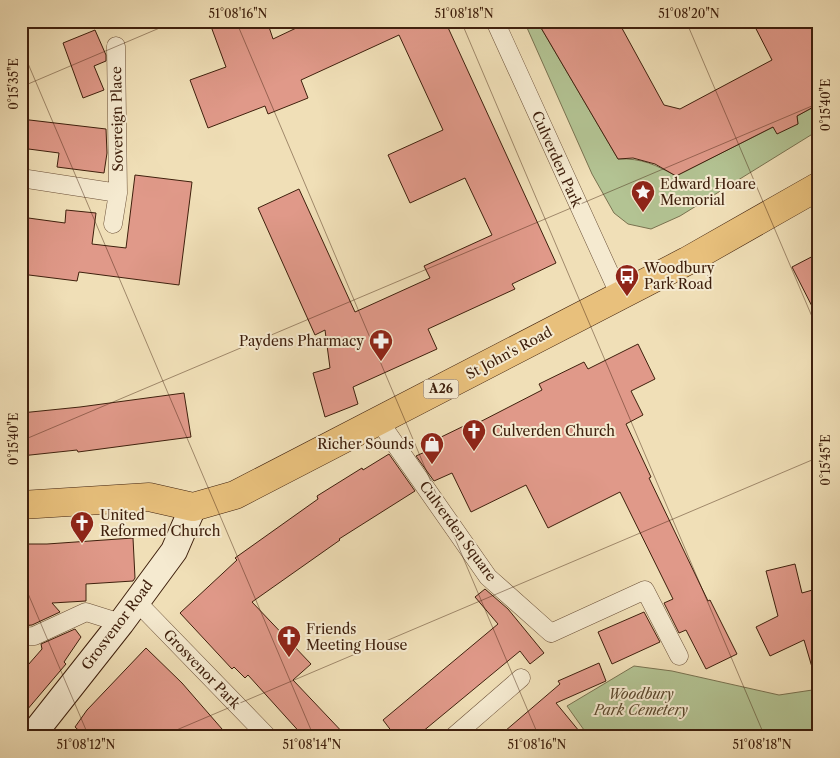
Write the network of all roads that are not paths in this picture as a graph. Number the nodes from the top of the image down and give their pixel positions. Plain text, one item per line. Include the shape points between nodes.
1 (495, 21) edge
2 (116, 46) dead end
3 (21, 178) edge
4 (819, 186) edge
5 (118, 193) junction
6 (113, 224) dead end
7 (620, 296) junction
8 (379, 421) junction
9 (21, 505) edge
10 (193, 507) junction
11 (136, 602) junction
12 (121, 623) junction
13 (21, 637) edge
14 (679, 656) dead end
15 (521, 678) dead end
16 (31, 737) edge
17 (268, 737) edge
18 (453, 737) edge

1 - 7 street, Culverden Park
2 - 5 street, Sovereign Place
3 - 5 street, Sovereign Place
4 - 7 highway, St John's Road / A26
5 - 6 street, Sovereign Place
7 - 8 highway, St John's Road / A26
8 - 10 highway, St John's Road / A26 via 235,495
8 - 14 street, Culverden Square via 488,577 551,633 645,590
9 - 10 highway, A26 via 149,497
10 - 11 street, Grosvenor Road via 174,551
11 - 12 street, Grosvenor Road
11 - 17 street, Grosvenor Park
12 - 13 street via 86,612 34,636
12 - 16 street, Grosvenor Road
15 - 18 street

